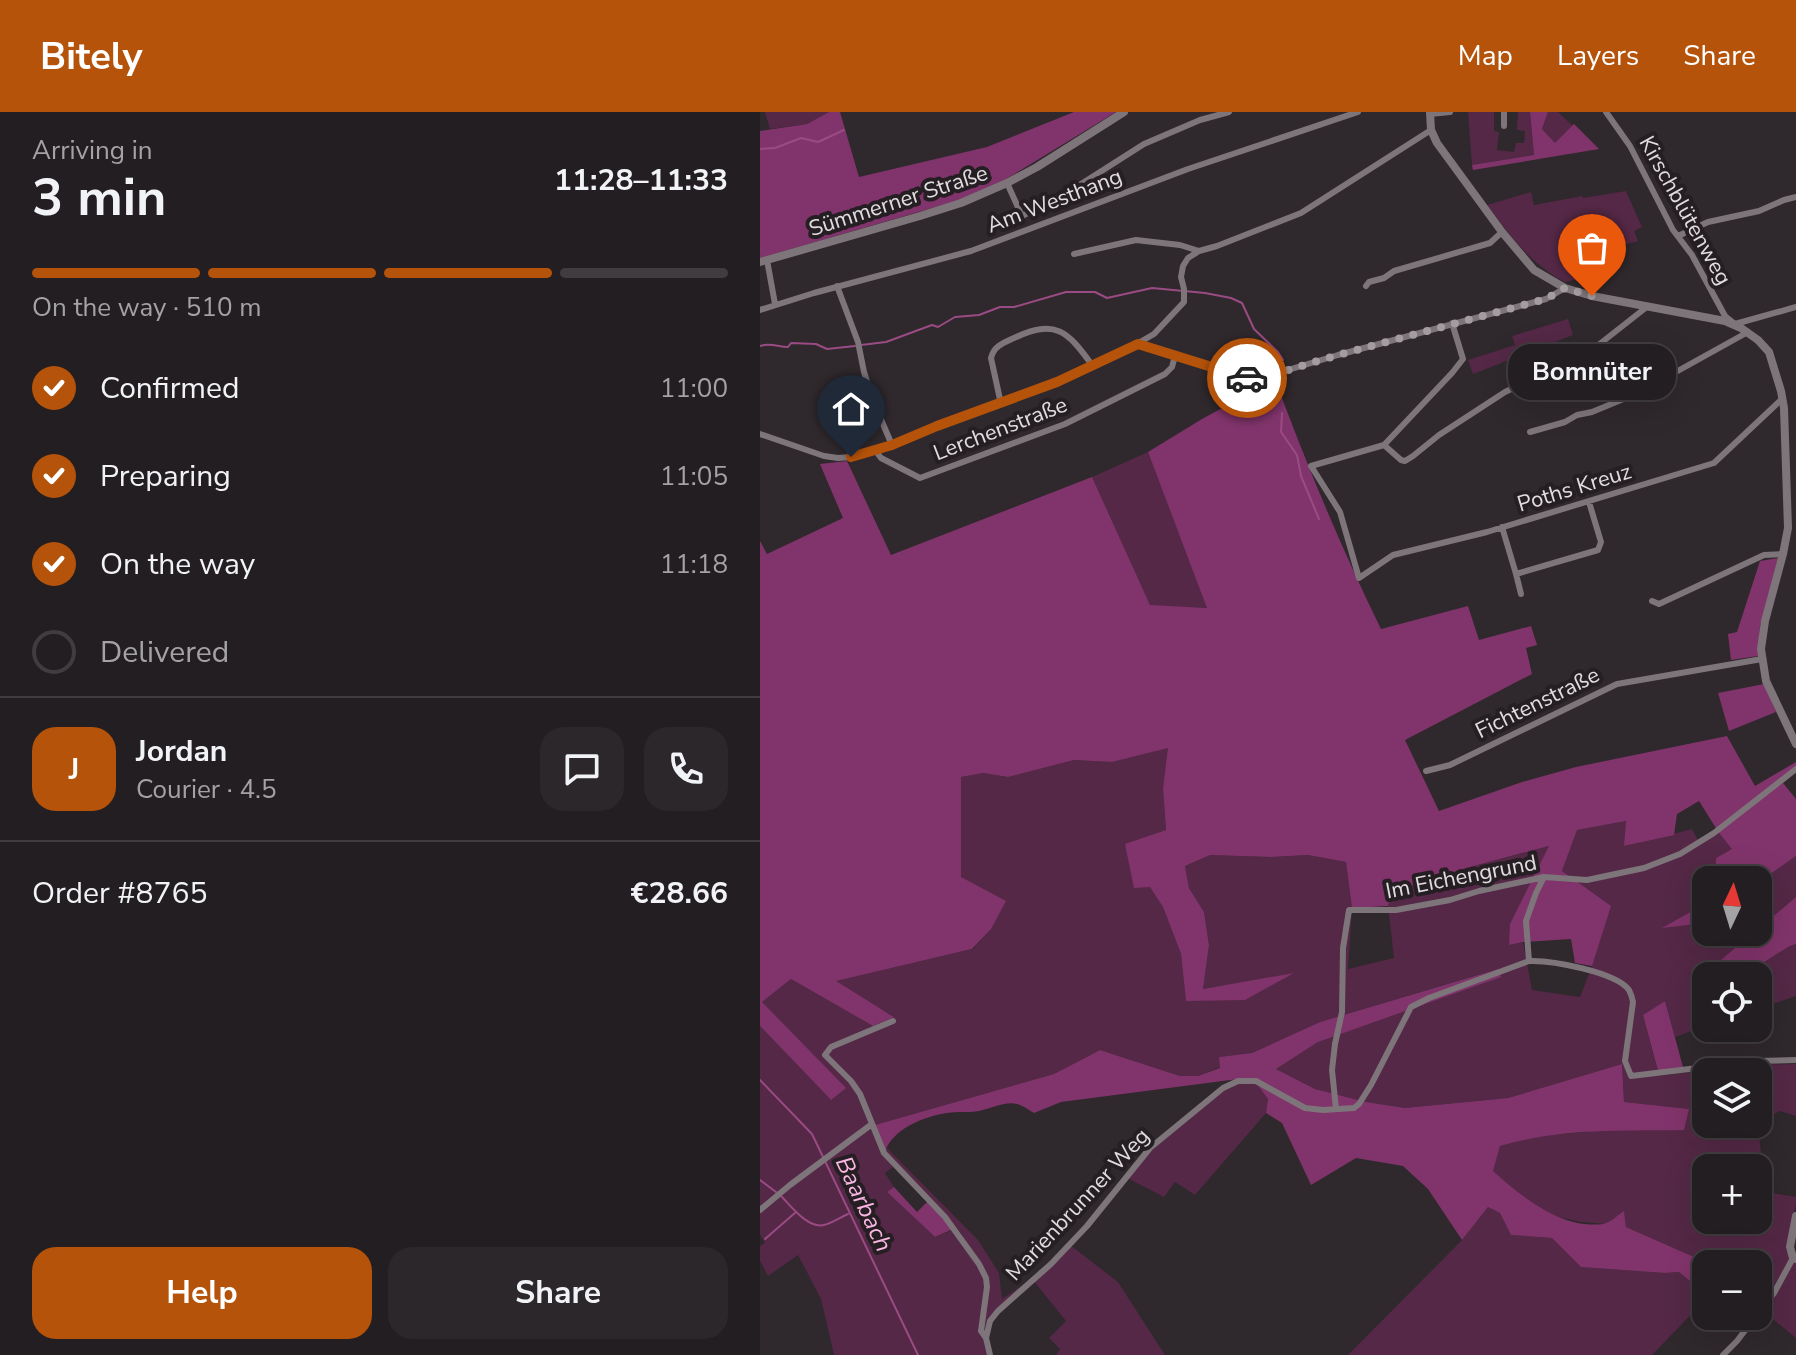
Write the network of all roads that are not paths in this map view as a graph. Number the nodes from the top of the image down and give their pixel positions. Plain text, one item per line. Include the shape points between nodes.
1 (1124, 112) edge
2 (1229, 112) edge
3 (1358, 112) edge
4 (1450, 112) edge
5 (1504, 112) edge
6 (1430, 113) edge
7 (1610, 113) edge
8 (1504, 126) dead end
9 (1431, 130) junction
10 (1007, 183) junction
11 (1796, 197) edge
12 (1502, 232) junction
13 (1678, 236) junction
14 (1199, 251) junction
15 (1074, 254) dead end
16 (763, 261) edge
17 (837, 286) junction
18 (1366, 286) dead end
19 (1565, 288) junction
20 (775, 304) junction
21 (1648, 306) junction
22 (1796, 307) edge
23 (760, 310) edge
24 (1452, 323) junction
25 (1735, 324) junction
26 (1748, 332) junction
27 (1138, 344) junction
28 (1175, 356) junction
29 (1092, 365) junction
30 (1783, 398) junction
31 (1001, 404) junction
32 (1530, 432) dead end
33 (760, 434) edge
34 (892, 445) junction
35 (1384, 445) junction
36 (875, 450) junction
37 (1589, 502) junction
38 (1502, 527) junction
39 (1783, 554) junction
40 (1516, 574) junction
41 (1521, 594) dead end
42 (1652, 601) dead end
43 (1762, 659) junction
44 (1796, 744) edge
45 (1796, 769) edge
46 (1426, 771) dead end
47 (1544, 877) junction
48 (1529, 961) junction
49 (893, 1021) dead end
50 (1796, 1060) edge
51 (1336, 1109) junction
52 (872, 1124) junction
53 (760, 1210) edge
54 (1796, 1216) edge
55 (1794, 1258) edge
56 (1772, 1296) edge
57 (1744, 1330) edge
58 (986, 1338) junction
59 (990, 1355) edge
60 (1723, 1355) edge

1 - 10 street, Sümmerner Straße
2 - 10 street via 1144,144 1022,216
3 - 17 street, Am Westhang via 983,246
4 - 6 street
5 - 8 street
6 - 9 street
7 - 13 street, Kirschblütenweg
9 - 12 street
9 - 14 street via 1301,213
10 - 16 street, Sümmerner Straße via 961,203
11 - 13 street
12 - 18 street via 1490,243 1394,271
12 - 19 street via 1534,270
13 - 25 street, Kirschblütenweg via 1725,316
14 - 15 street via 1136,240
14 - 27 street via 1183,266 1184,302
16 - 20 street
17 - 20 street, Am Westhang
17 - 34 street
19 - 21 street
19 - 24 street via 1546,299
20 - 23 street, Am Westhang
21 - 25 street
21 - 35 street via 1592,350 1505,392 1405,461
22 - 25 street
24 - 28 street via 1255,380
24 - 35 street via 1463,359
25 - 26 street
26 - 30 street via 1769,352
26 - 32 street via 1638,393
27 - 28 street
27 - 29 street
28 - 36 street, Lerchenstraße via 1165,374 1065,424 920,478
29 - 31 street
29 - 31 street via 1074,340 1045,328 1031,330 993,351
30 - 37 street, Poths Kreuz via 1714,463
30 - 39 street via 1788,517
31 - 34 street
33 - 36 street via 838,458
34 - 36 street
35 - 38 street, Poths Kreuz via 1311,466 1340,512 1359,578 1393,555
37 - 38 street, Poths Kreuz
37 - 40 street via 1601,542 1598,550
38 - 40 street
39 - 42 street via 1764,555 1659,604
39 - 43 street via 1763,628
40 - 41 street
43 - 44 street via 1769,689
43 - 46 street, Fichtenstraße via 1617,684 1450,765
45 - 47 street, Im Eichengrund via 1680,854 1614,876
47 - 48 street via 1526,921
47 - 51 street, Im Eichengrund via 1396,910 1349,910 1332,1070
48 - 50 street via 1591,970 1627,987 1633,1002 1625,1061 1631,1076
48 - 51 street via 1411,1007 1359,1104
49 - 52 street via 831,1047 825,1055 860,1094
51 - 58 street, Marienbrunner Weg via 1305,1108 1256,1081 1223,1088 1150,1148 1087,1226 998,1311
52 - 53 street
52 - 58 street via 884,1153 945,1217 979,1264 987,1287 981,1331
54 - 55 street via 1790,1247
55 - 56 street
57 - 60 street
58 - 59 street

